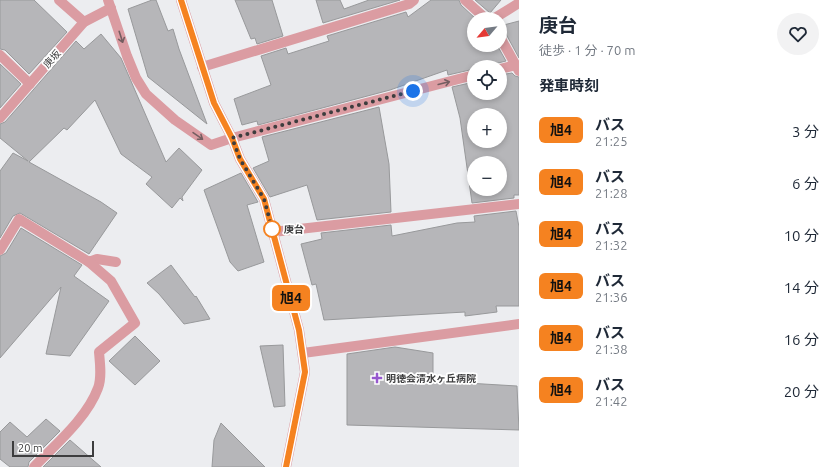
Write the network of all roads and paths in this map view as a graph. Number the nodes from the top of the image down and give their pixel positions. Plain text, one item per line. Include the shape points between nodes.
1 (59, 0) edge
2 (180, 0) edge
3 (414, 0) edge
4 (465, 0) edge
5 (519, 3) edge
6 (110, 4) edge
7 (478, 12) edge
8 (504, 12) edge
9 (84, 22) junction
10 (507, 49) edge
11 (0, 55) edge
12 (202, 67) junction
13 (518, 68) edge
14 (507, 69) edge
15 (467, 77) edge
16 (30, 84) junction
17 (0, 118) edge
18 (232, 138) junction
19 (519, 204) edge
20 (273, 232) junction
21 (0, 250) edge
22 (88, 262) junction
23 (116, 262) dead end
24 (519, 324) edge
25 (303, 353) junction
26 (34, 467) edge
27 (286, 467) edge

1 - 9 street
2 - 12 street
3 - 12 street via 409,4
4 - 7 street
5 - 8 street
6 - 9 street, 庚坂
6 -> 18 street via 127,56 146,94 175,120 211,145
9 - 16 street, 庚坂
10 - 13 street
11 - 16 street
12 - 18 street via 214,103
13 - 14 street
18 -> 15 street
16 - 17 street, 庚坂
18 - 20 street via 240,159 264,199
19 - 20 street
20 - 25 street
21 - 22 street via 19,219
22 - 23 street via 97,259
22 - 26 street via 111,281 135,323 99,352 98,388 84,414
24 - 25 street
25 - 27 street via 305,372

